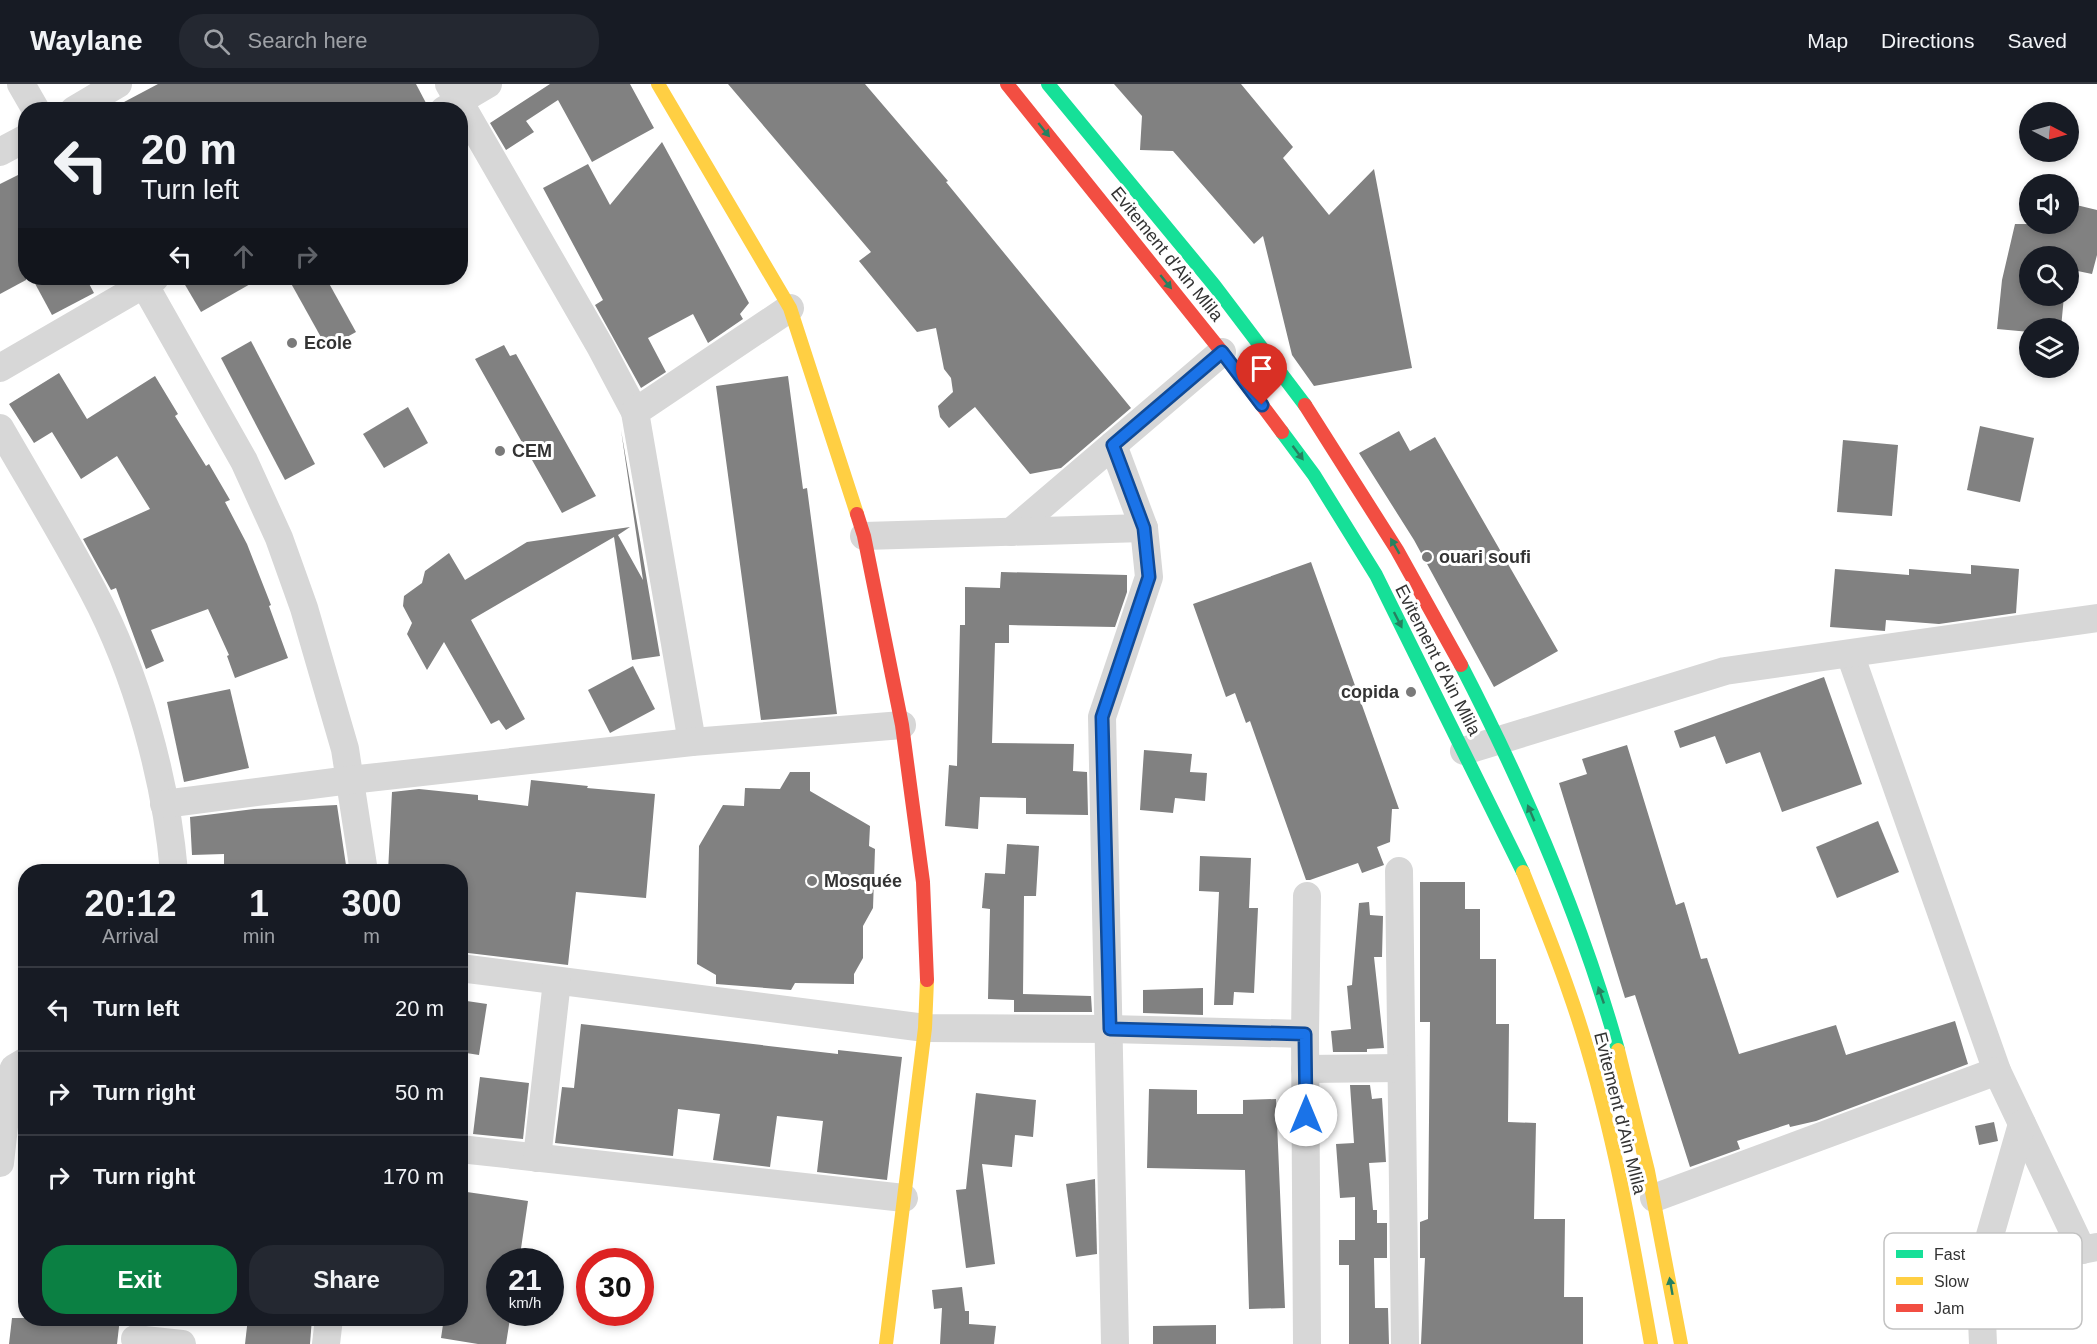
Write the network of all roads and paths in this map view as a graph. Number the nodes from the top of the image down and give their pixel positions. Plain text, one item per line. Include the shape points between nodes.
1 (21, 84) edge
2 (118, 84) edge
3 (488, 84) edge
4 (658, 84) edge
5 (1007, 84) edge
6 (1048, 84) edge
7 (451, 98) edge
8 (31, 102) edge
9 (88, 102) edge
10 (468, 126) edge
11 (18, 142) edge
12 (0, 152) edge
13 (142, 285) edge
14 (151, 285) edge
15 (790, 308) junction
16 (1222, 352) junction
17 (0, 368) edge
18 (635, 412) junction
19 (0, 428) edge
20 (1113, 445) junction
21 (1144, 528) junction
22 (1011, 532) junction
23 (864, 536) junction
24 (2097, 618) edge
25 (1850, 654) junction
26 (902, 725) junction
27 (1499, 738) junction
28 (692, 742) junction
29 (1464, 751) junction
30 (350, 780) junction
31 (164, 804) junction
32 (173, 864) edge
33 (363, 864) edge
34 (1399, 872) dead end
35 (1307, 896) dead end
36 (468, 969) edge
37 (558, 981) junction
38 (925, 1028) junction
39 (1110, 1029) junction
40 (1305, 1034) junction
41 (18, 1066) edge
42 (1401, 1068) junction
43 (1305, 1069) junction
44 (1997, 1071) junction
45 (2022, 1124) junction
46 (468, 1150) edge
47 (537, 1158) junction
48 (0, 1163) edge
49 (904, 1198) junction
50 (1654, 1198) junction
51 (1991, 1233) edge
52 (2081, 1233) edge
53 (2082, 1234) edge
54 (2090, 1249) edge
55 (328, 1326) edge
56 (1982, 1329) edge
57 (135, 1334) edge
58 (182, 1344) edge
59 (326, 1344) edge
60 (886, 1344) edge
61 (1115, 1344) edge
62 (1307, 1344) edge
63 (1405, 1344) edge
64 (1651, 1344) edge
65 (1681, 1344) edge
66 (1983, 1344) edge

1 - 8 street
2 - 9 street
3 - 7 street
4 - 15 main road
5 -> 16 main road, Evitement d'Ain Mlila
27 -> 6 main road, Evitement d'Ain Mlila via 1461,662 1390,538 1309,411 1259,343
10 - 18 street via 600,346
11 - 12 street
13 - 17 street
14 - 30 street via 244,461 279,538 304,608 345,749
15 - 18 street
15 - 23 main road
16 - 20 street
16 -> 29 main road, Evitement d'Ain Mlila via 1314,475 1376,575
18 - 28 street
19 - 31 street via 94,593 132,682
20 - 21 street
20 - 22 street
21 - 22 street
21 - 39 street via 1149,577 1102,717
22 - 23 street
23 - 26 main road
24 - 25 street
25 - 27 street via 1725,671
25 - 44 street
26 - 28 street
26 - 38 main road via 923,882 928,965
27 - 29 street
50 -> 27 main road, Evitement d'Ain Mlila via 1635,1111 1604,1002
28 - 30 street
29 - 64 main road, Evitement d'Ain Mlila via 1521,866 1570,993 1608,1129
30 - 31 street
30 - 33 street
31 - 32 street
34 - 42 street
35 - 40 street
36 - 37 street
37 - 38 street
37 - 47 street
38 - 39 street
38 - 49 main road
39 - 40 street
39 - 61 street
40 - 43 street
41 - 48 street via 9,1081
42 - 43 street
42 - 63 street
43 - 62 street
44 - 45 street
44 - 50 street
45 - 51 street
45 - 52 street
46 - 47 street
47 - 49 street
49 - 60 main road
65 -> 50 main road, Evitement d'Ain Mlila
53 - 54 street
55 - 59 street
56 - 66 street
57 - 58 street

